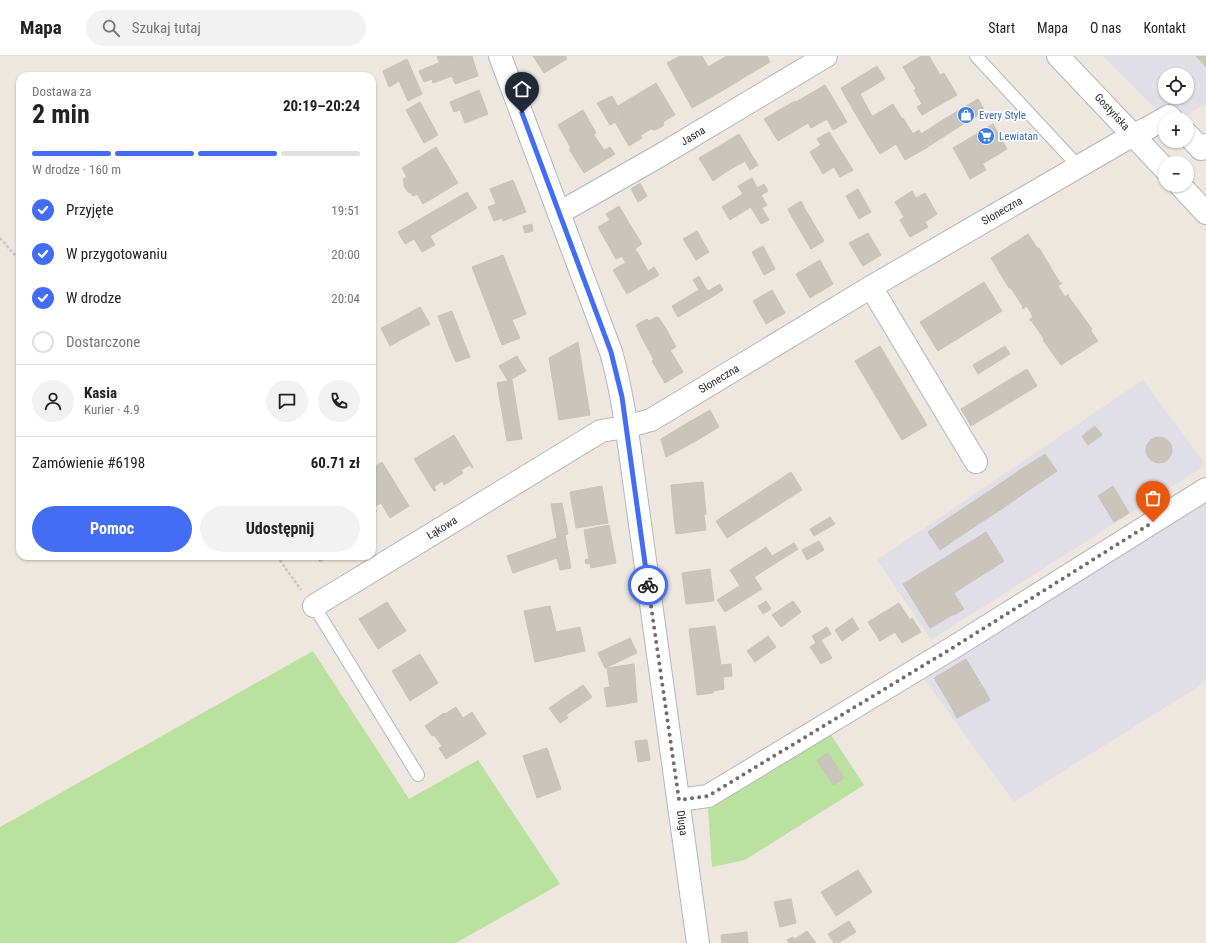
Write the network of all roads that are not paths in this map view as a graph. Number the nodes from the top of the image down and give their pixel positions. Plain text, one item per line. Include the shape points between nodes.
1 (500, 56) edge
2 (826, 56) edge
3 (976, 56) edge
4 (1058, 56) edge
5 (1158, 122) edge
6 (1133, 135) junction
7 (1158, 162) edge
8 (1079, 167) junction
9 (1186, 192) edge
10 (559, 212) junction
11 (1206, 213) edge
12 (871, 287) junction
13 (626, 427) junction
14 (976, 462) dead end
15 (1206, 489) edge
16 (314, 606) joint
17 (418, 775) dead end
18 (679, 800) junction
19 (698, 943) edge

1 - 10 street, Długa
2 - 10 street, Jasna via 659,156
3 - 8 lane
4 - 6 street, Gostyńska
5 - 6 street, Słoneczna
6 - 7 street, Gostyńska
6 - 8 street, Słoneczna
8 - 12 street, Słoneczna
9 - 11 street
10 - 13 street, Długa via 611,352
12 - 13 street, Słoneczna via 651,420
12 - 14 street
13 - 16 street, Łąkowa via 601,431
13 - 18 street, Długa
15 - 18 street via 708,796
16 - 17 lane
18 - 19 street, Długa

